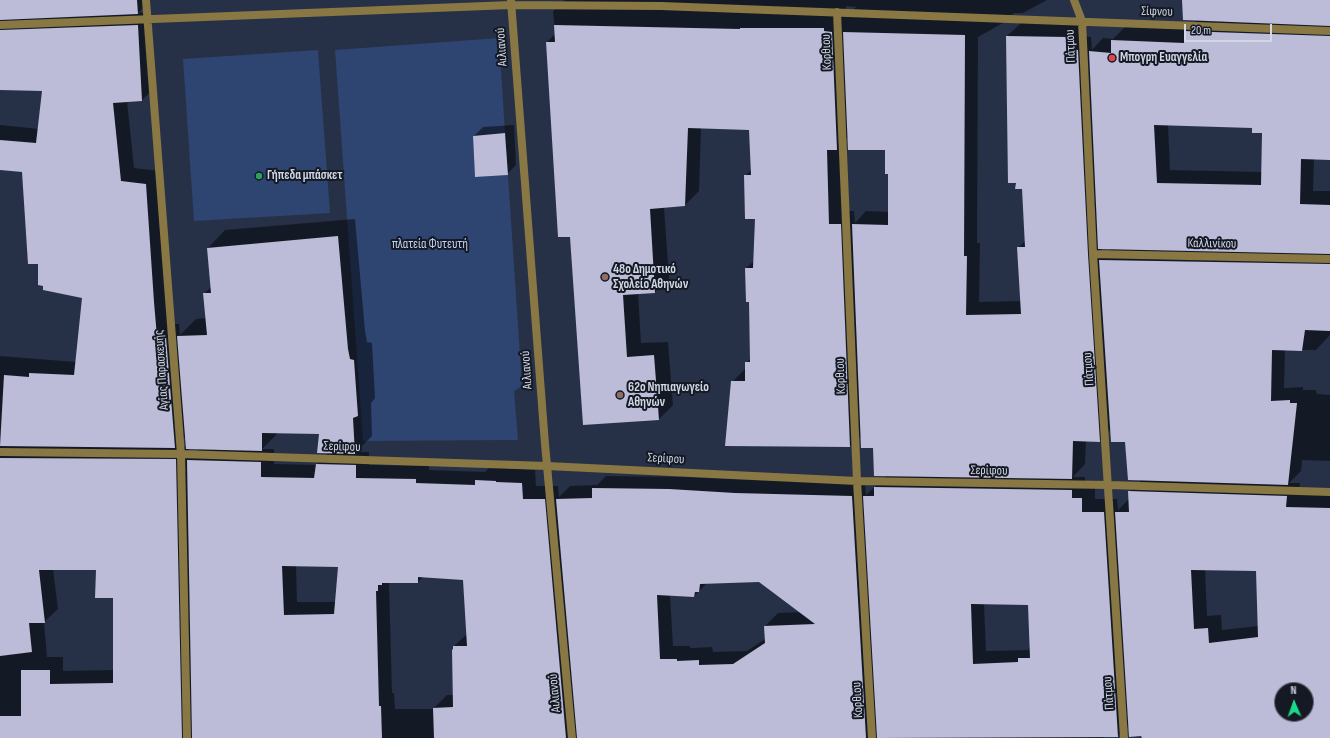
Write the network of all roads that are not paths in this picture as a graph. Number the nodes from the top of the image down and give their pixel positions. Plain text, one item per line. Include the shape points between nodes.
1 (146, 0) edge
2 (1074, 0) edge
3 (511, 3) edge
4 (661, 3) edge
5 (837, 12) junction
6 (147, 18) junction
7 (1082, 21) junction
8 (0, 24) edge
9 (1330, 31) edge
10 (1094, 254) junction
11 (1330, 259) edge
12 (0, 452) edge
13 (181, 454) junction
14 (547, 466) junction
15 (857, 481) junction
16 (1108, 485) junction
17 (1330, 492) edge
18 (188, 738) edge
19 (572, 738) edge
20 (872, 738) edge
21 (1124, 738) edge

1 - 6 street, Αγίας Παρασκευής
2 - 7 street, Πάτμου
3 - 4 street, Σίφνου
3 - 6 street, Σίφνου
3 - 14 street, Αιλιανού
4 - 5 street, Σίφνου
5 - 7 street, Σίφνου
5 - 15 street, Κορθιου
6 - 8 street, Σίφνου
6 - 13 street, Αγίας Παρασκευής
7 - 9 street, Σίφνου
7 - 10 street, Πάτμου
10 - 11 street, Καλλινίκου
10 - 16 street, Πάτμου
12 - 13 street, Σερίφου
13 - 14 street, Σερίφου
13 - 18 street, Αγίας Παρασκευής
14 - 15 street, Σερίφου
14 - 19 street, Αιλιανού
15 - 16 street, Σερίφου
15 - 20 street, Κορθιου
16 - 17 street, Σερίφου
16 - 21 street, Πάτμου

